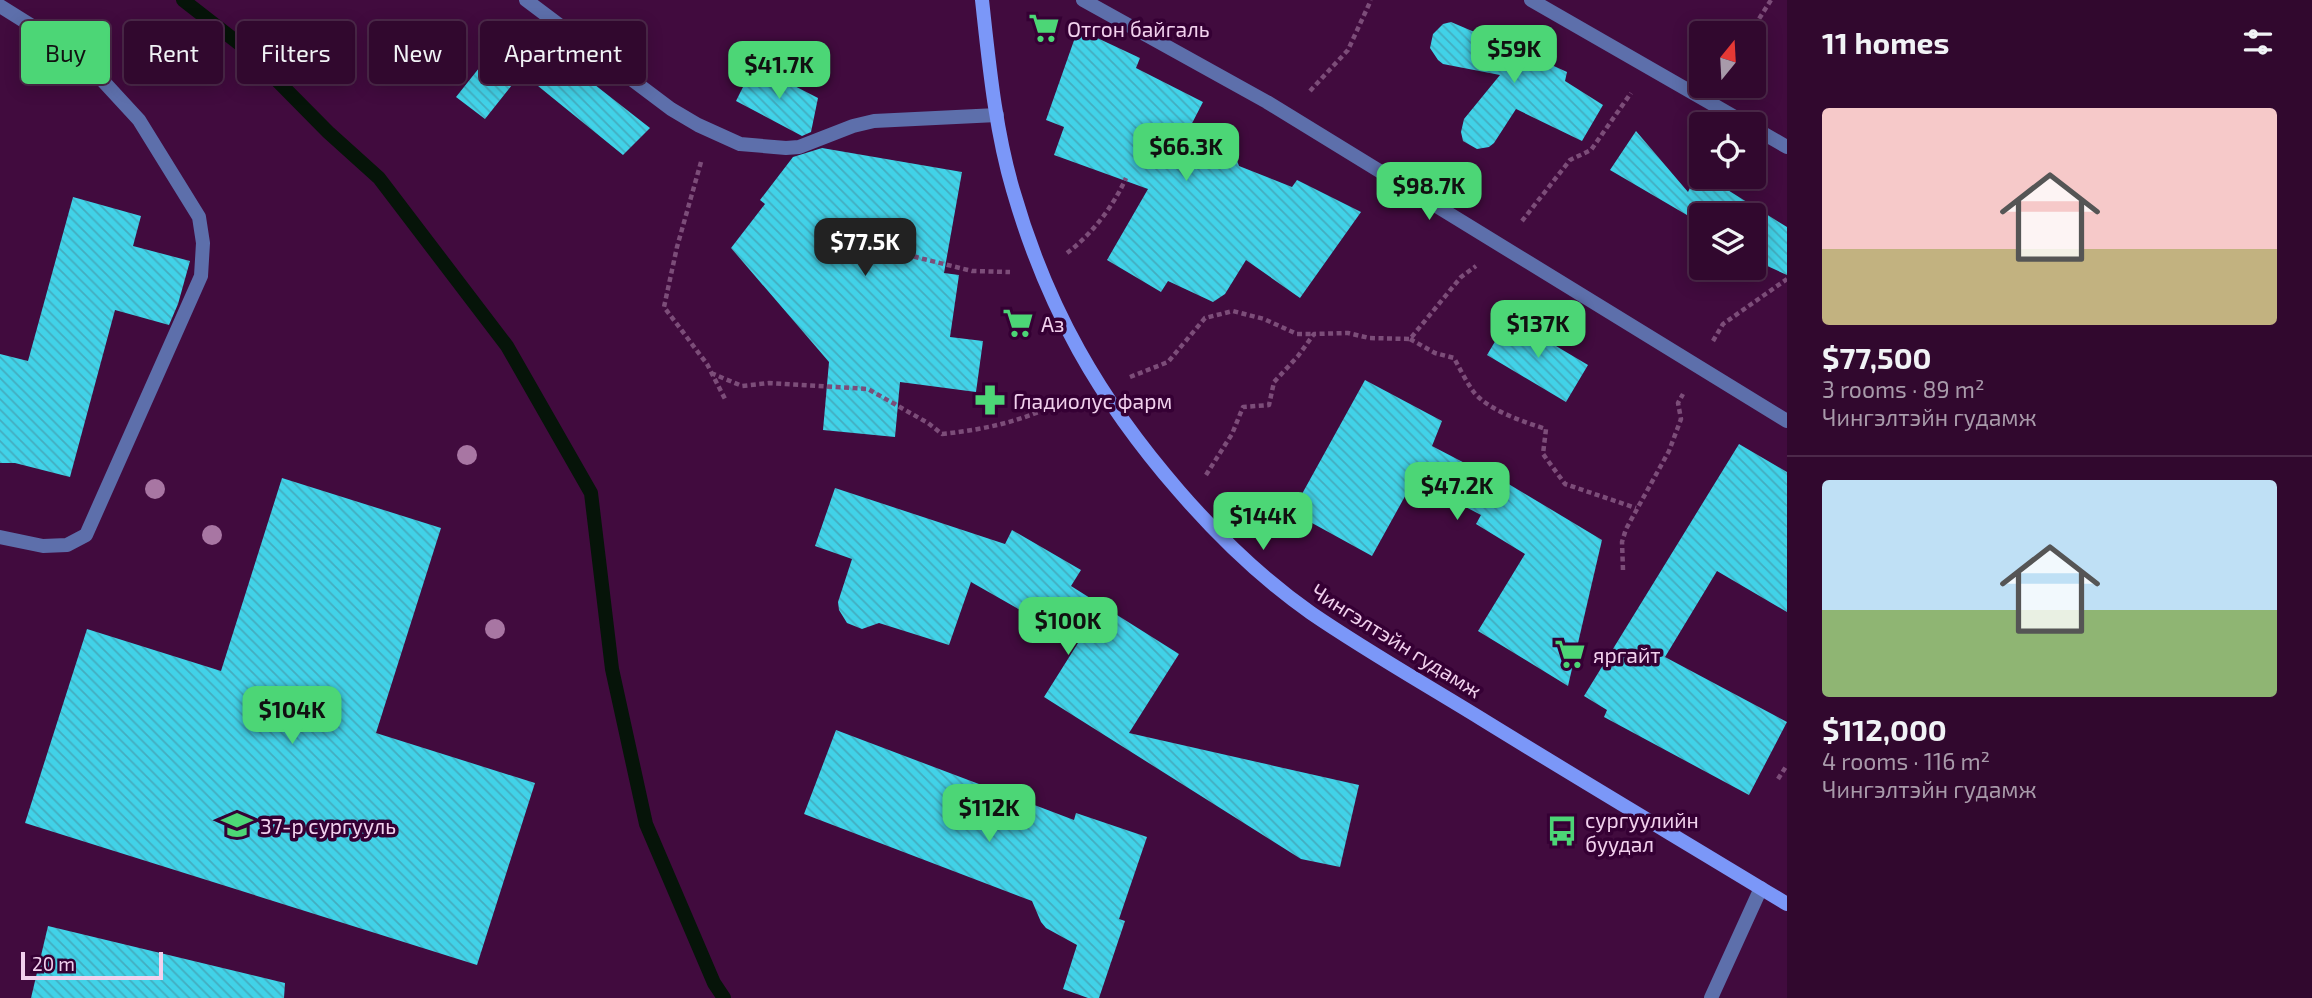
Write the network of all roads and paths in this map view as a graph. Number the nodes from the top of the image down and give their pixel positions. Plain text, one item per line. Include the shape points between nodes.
1 (526, 0) edge
2 (982, 0) edge
3 (1083, 0) edge
4 (1371, 0) edge
5 (1531, 0) edge
6 (1771, 0) edge
7 (0, 6) edge
8 (1758, 21) edge
9 (1649, 67) junction
10 (1726, 112) edge
11 (997, 115) junction
12 (1289, 116) junction
13 (710, 131) junction
14 (1766, 135) edge
15 (1787, 147) edge
16 (1126, 178) dead end
17 (823, 234) dead end
18 (1502, 246) junction
19 (1042, 273) junction
20 (1787, 279) edge
21 (1314, 334) junction
22 (1410, 339) junction
23 (1698, 366) junction
24 (711, 373) junction
25 (1097, 384) junction
26 (725, 399) dead end
27 (1787, 421) edge
28 (1190, 503) junction
29 (1636, 508) junction
30 (0, 537) edge
31 (1623, 570) dead end
32 (1787, 765) edge
33 (1778, 779) dead end
34 (1761, 888) junction
35 (1787, 904) edge
36 (1711, 998) edge

1 - 13 street via 671,109
2 - 11 main road, Чингэлтэйн гудамж
3 - 12 street
4 - 12 path via 1348,50
5 - 9 street
6 - 8 path
7 - 30 street via 80,56 139,120 198,217 203,243 201,276 86,534 67,545 43,546
9 - 10 street
9 - 18 path via 1591,150 1570,160
11 - 13 street via 874,121 786,148 740,144
11 - 19 main road, Чингэлтэйн гудамж via 1013,190
12 - 18 street
13 - 24 path via 664,307
14 - 15 street
16 - 19 path via 1084,240
17 - 19 path via 972,271
18 - 22 path via 1461,277
18 - 23 street
19 - 25 main road, Чингэлтэйн гудамж
20 - 23 path via 1723,324
21 - 22 path
21 - 25 path via 1297,334 1233,311 1205,318 1168,362
21 - 28 path via 1274,382 1269,405 1242,407 1232,434
22 - 29 path via 1454,358 1475,394 1495,408 1546,429 1543,454 1565,484
23 - 27 street
23 - 29 path via 1678,403 1681,419 1669,451
24 - 25 path via 742,386 769,383 868,390 942,434 1020,421
24 - 26 path
25 - 28 main road, Чингэлтэйн гудамж
28 - 34 main road, Чингэлтэйн гудамж via 1235,551 1310,612
29 - 31 path via 1622,541
32 - 33 path
34 - 35 main road, Чингэлтэйн гудамж
34 - 36 street

